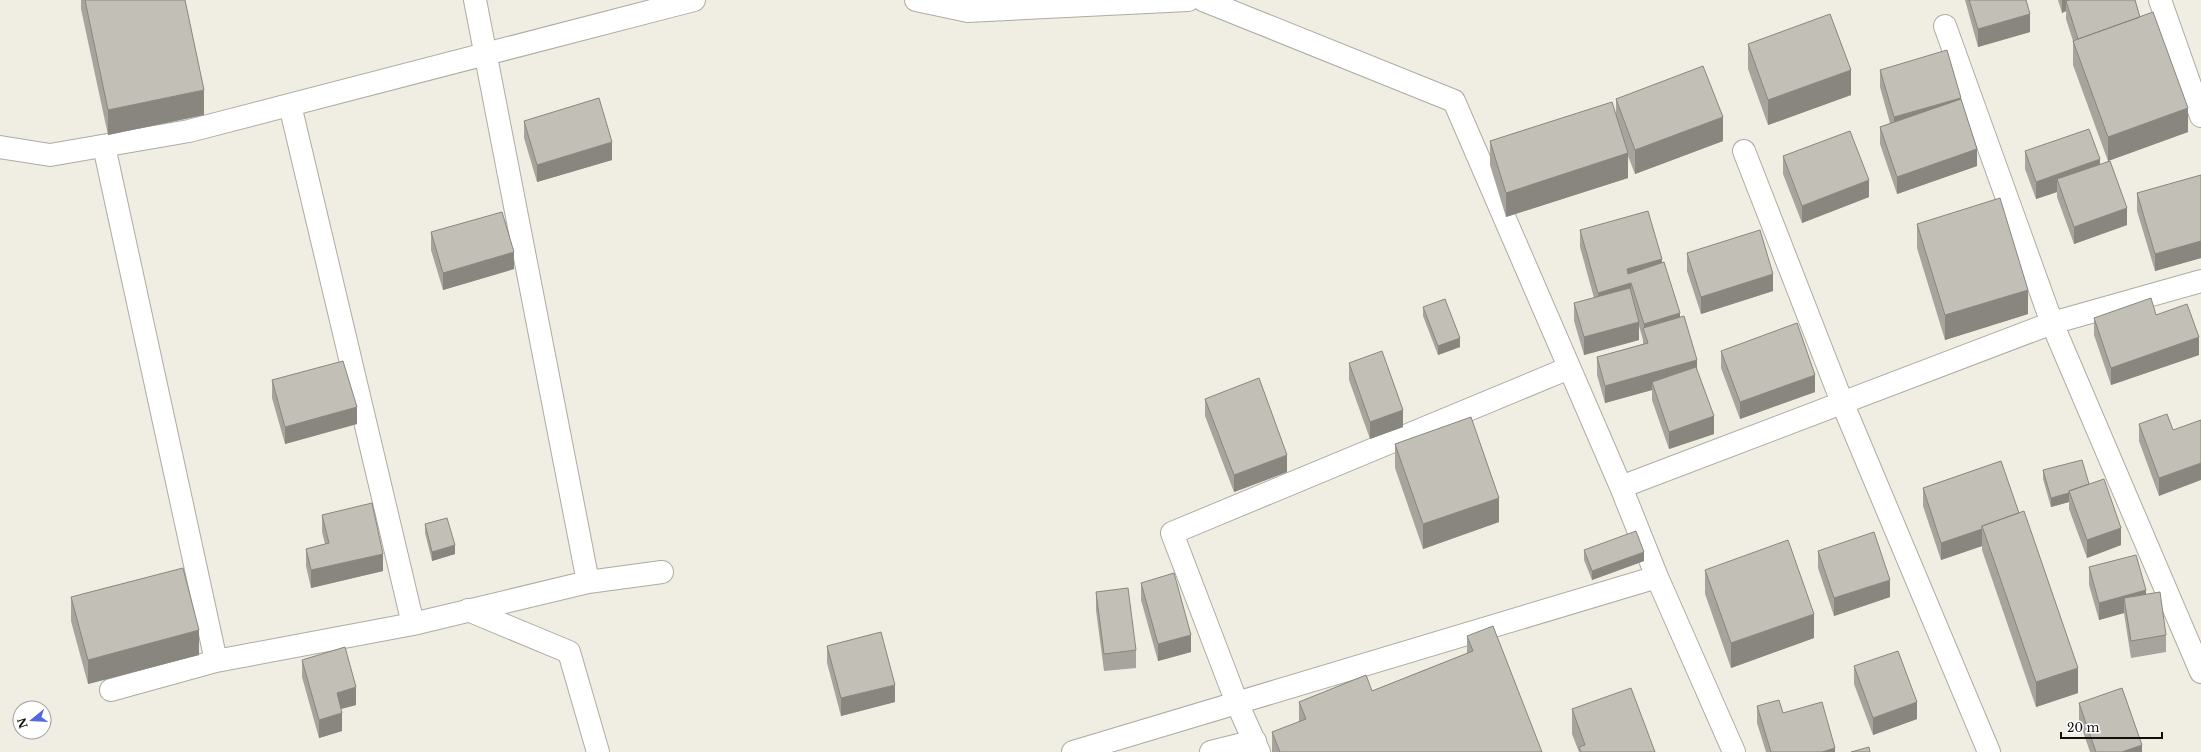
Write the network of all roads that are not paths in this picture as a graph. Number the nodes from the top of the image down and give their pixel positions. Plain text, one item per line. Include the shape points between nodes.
1 (475, 0) edge
2 (694, 0) edge
3 (916, 0) edge
4 (1188, 0) edge
5 (1203, 0) edge
6 (2160, 0) edge
7 (1945, 26) dead end
8 (485, 53) junction
9 (290, 105) junction
10 (2201, 116) edge
11 (104, 146) junction
12 (0, 147) edge
13 (1744, 151) dead end
14 (2201, 281) edge
15 (2052, 323) junction
16 (1569, 368) junction
17 (1842, 402) junction
18 (1621, 487) junction
19 (662, 572) dead end
20 (1657, 577) junction
21 (588, 582) junction
22 (468, 610) junction
23 (413, 624) junction
24 (216, 661) junction
25 (2201, 672) edge
26 (111, 690) dead end
27 (1237, 703) junction
28 (1257, 746) edge
29 (598, 752) edge
30 (1073, 752) edge
31 (1211, 752) edge
32 (1734, 752) edge
33 (1989, 752) edge

1 - 8 street
2 - 8 street
3 - 4 street via 968,11
5 - 16 street via 1454,101
6 - 10 street
7 - 15 street
8 - 9 street
8 - 21 street
9 - 11 street via 189,131
9 - 23 street
11 - 12 street via 50,155
11 - 24 street
13 - 17 street
14 - 15 street
15 - 17 street
15 - 25 street
16 - 18 street
16 - 27 street via 1172,533
17 - 18 street
17 - 33 street
18 - 20 street
19 - 21 street
20 - 27 street
20 - 32 street
21 - 22 street
22 - 23 street
22 - 29 street via 569,652
23 - 24 street
24 - 26 street
27 - 28 street
27 - 30 street
28 - 31 street

